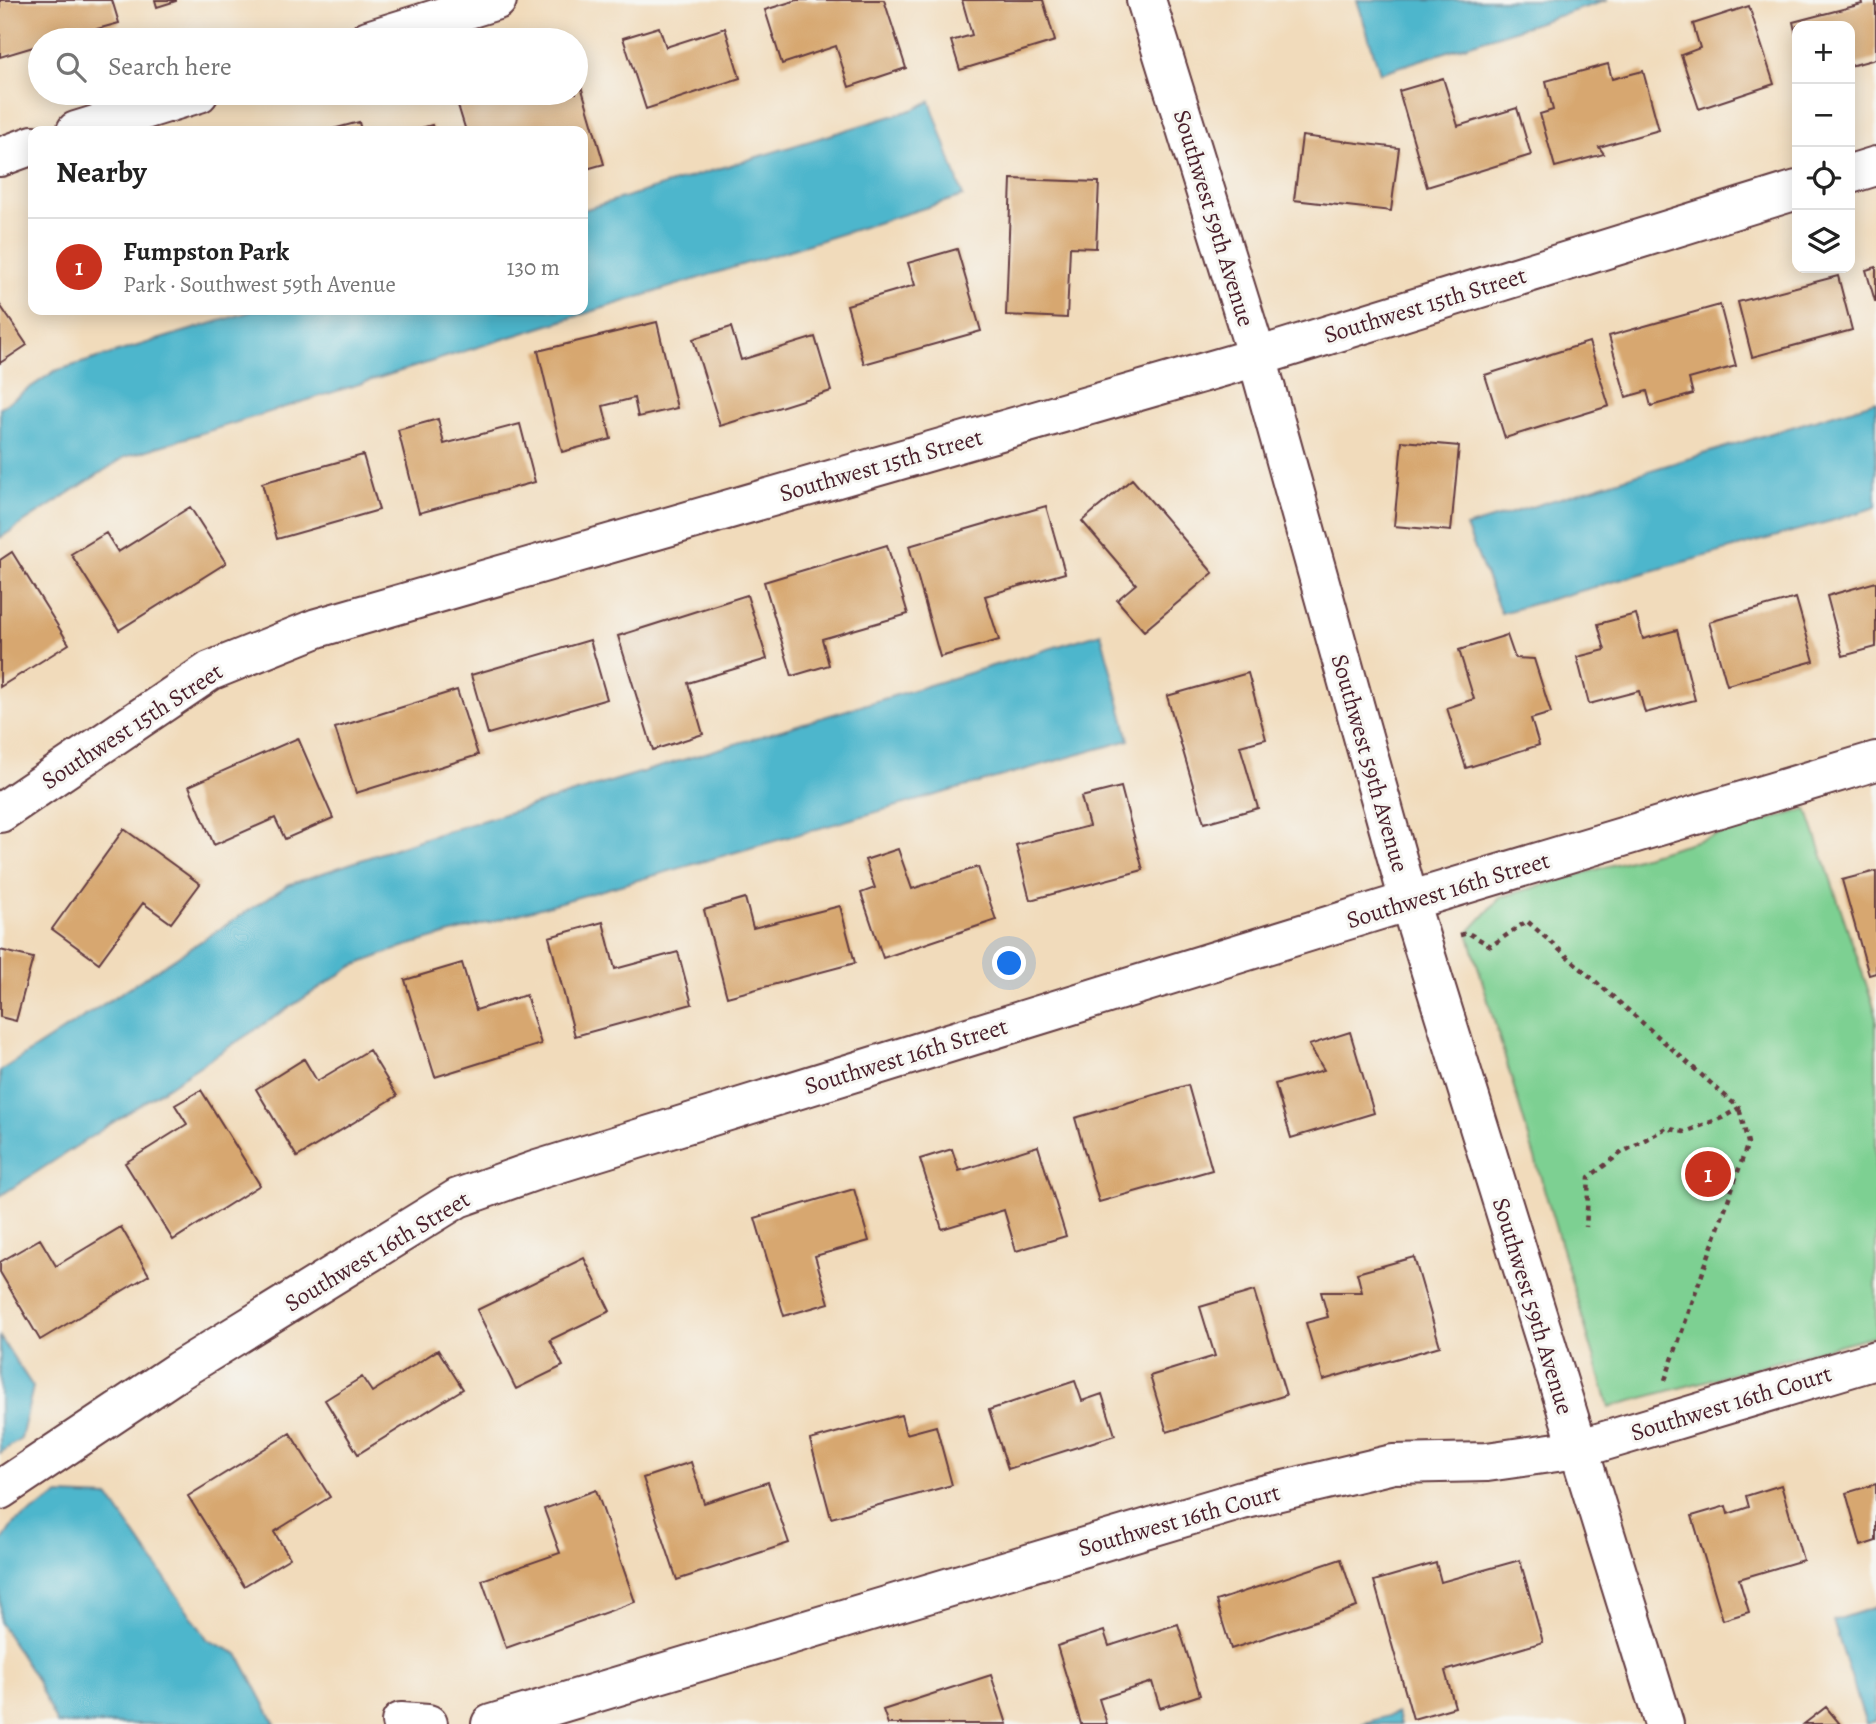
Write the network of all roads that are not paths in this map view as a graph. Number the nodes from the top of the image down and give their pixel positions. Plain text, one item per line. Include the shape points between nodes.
1 (497, 0) edge
2 (1146, 0) edge
3 (407, 28) edge
4 (161, 105) edge
5 (92, 126) edge
6 (28, 147) edge
7 (0, 156) edge
8 (1876, 166) edge
9 (1855, 172) edge
10 (1792, 192) edge
11 (1257, 357) junction
12 (1876, 761) edge
13 (0, 813) edge
14 (1409, 901) junction
15 (1876, 1360) edge
16 (1578, 1449) junction
17 (0, 1490) edge
18 (491, 1724) edge
19 (1664, 1724) edge

1 - 3 street
2 - 11 street, Southwest 59th Avenue
4 - 5 street
6 - 7 street
8 - 9 street
10 - 11 street, Southwest 15th Street
11 - 13 street, Southwest 15th Street via 317,628 210,671
11 - 14 street, Southwest 59th Avenue
12 - 14 street, Southwest 16th Street
14 - 16 street, Southwest 59th Avenue
14 - 17 street, Southwest 16th Street via 458,1198 178,1371
15 - 16 street, Southwest 16th Court
16 - 18 street, Southwest 16th Court via 1487,1462 1393,1464 1242,1500
16 - 19 street, Southwest 59th Avenue

